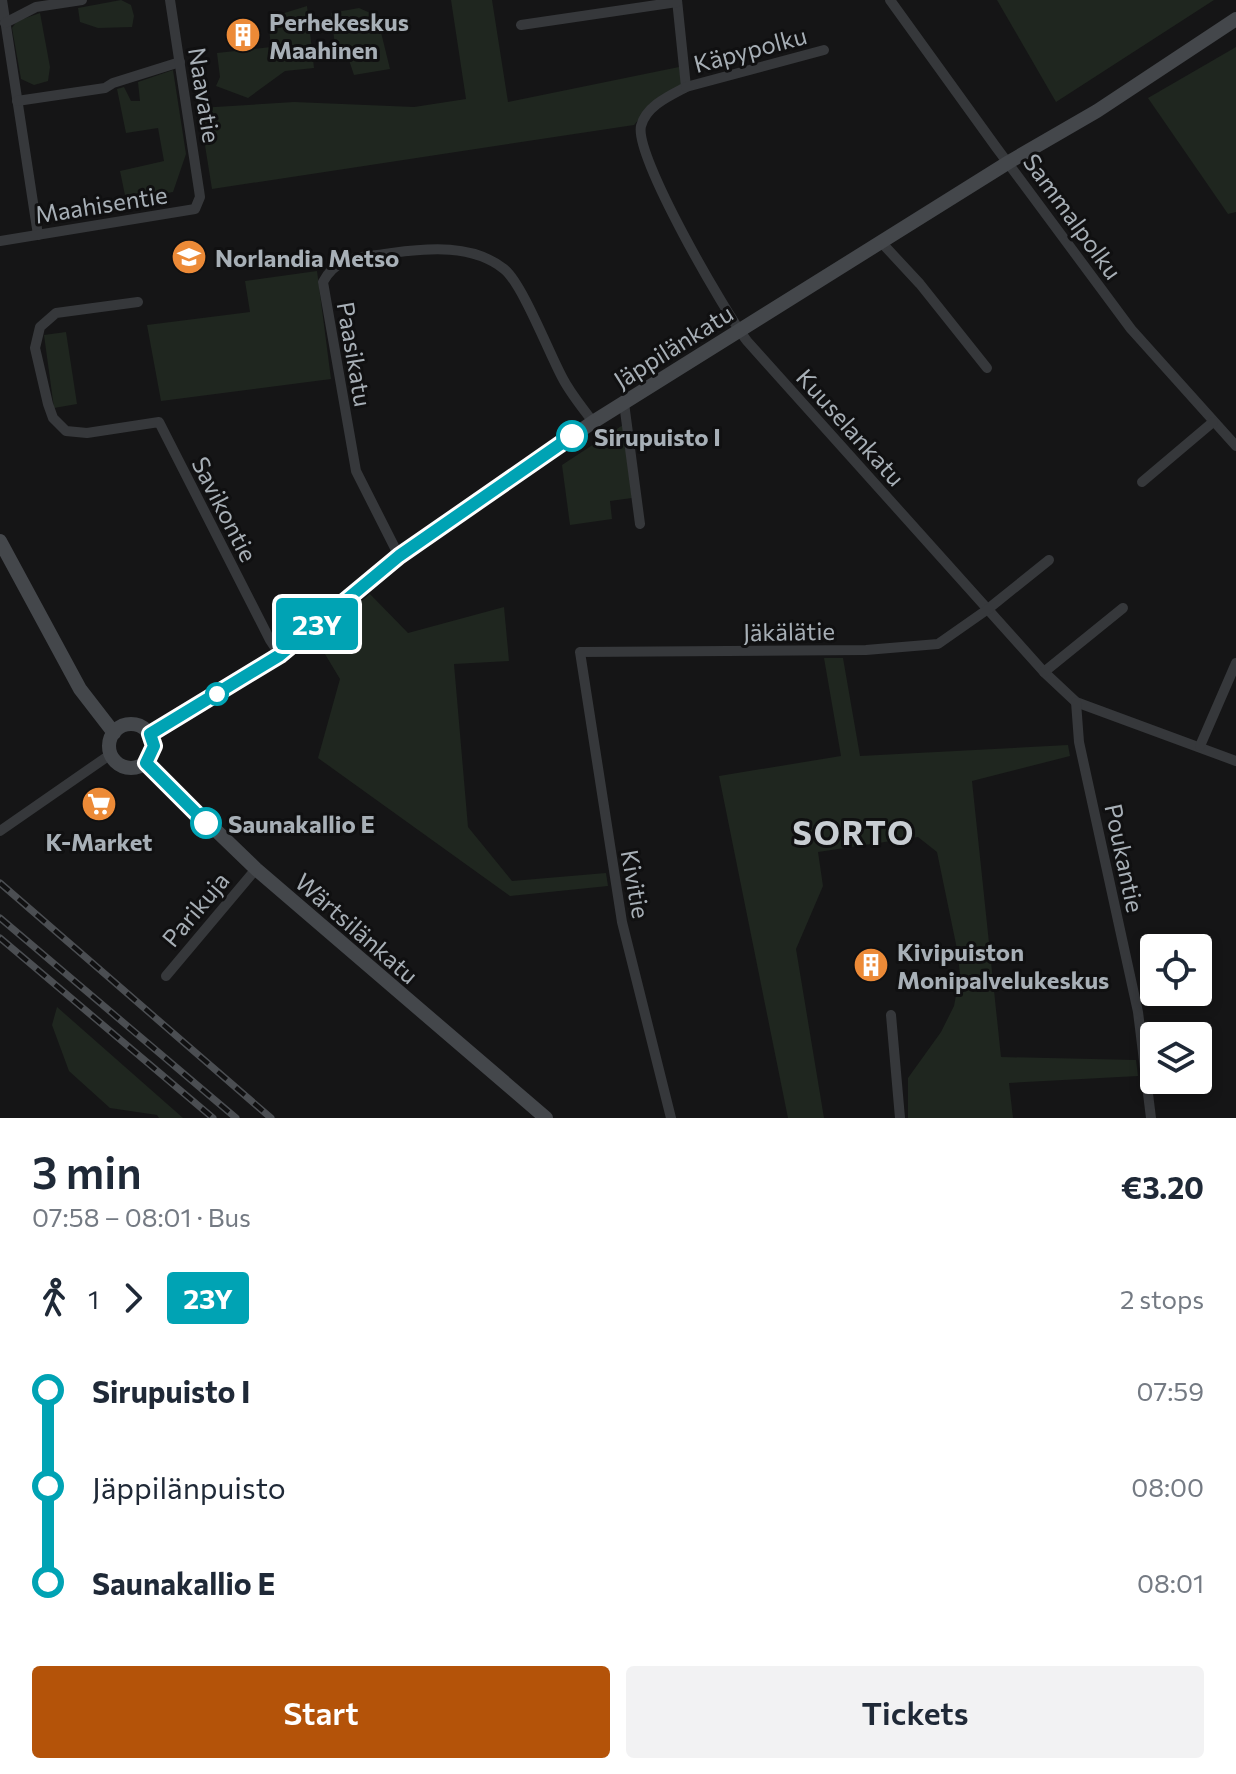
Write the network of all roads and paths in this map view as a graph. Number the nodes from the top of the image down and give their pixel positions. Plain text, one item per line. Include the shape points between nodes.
1 (2, 0) edge
2 (82, 0) edge
3 (170, 0) edge
4 (890, 0) edge
5 (677, 1) edge
6 (1236, 19) edge
7 (5, 23) junction
8 (521, 25) dead end
9 (824, 50) dead end
10 (180, 62) junction
11 (686, 87) junction
12 (17, 101) junction
13 (1009, 162) junction
14 (200, 197) joint
15 (38, 235) junction
16 (0, 241) edge
17 (881, 242) junction
18 (138, 302) dead end
19 (739, 330) junction
20 (987, 368) dead end
21 (624, 403) junction
22 (593, 422) junction
23 (1213, 422) junction
24 (1236, 446) edge
25 (1142, 482) dead end
26 (640, 524) dead end
27 (0, 541) edge
28 (399, 556) junction
29 (1049, 560) dead end
30 (1123, 608) dead end
31 (988, 609) junction
32 (580, 652) joint
33 (280, 655) junction
34 (1236, 663) edge
35 (1044, 672) junction
36 (1076, 702) junction
37 (114, 733) junction
38 (150, 734) junction
39 (1200, 746) junction
40 (111, 754) junction
41 (1236, 761) edge
42 (146, 763) junction
43 (0, 831) edge
44 (256, 869) junction
45 (166, 976) dead end
46 (891, 1015) dead end
47 (546, 1118) edge
48 (671, 1118) edge
49 (900, 1118) edge
50 (1151, 1118) edge

1 - 7 street
2 - 7 street via 36,7
3 - 10 street, Naavatie
4 - 13 street, Sammalpolku
5 - 8 street
5 - 11 street
6 - 13 street, Jäppilänkatu
7 - 12 street
9 - 11 street, Käpypolku
10 - 12 street via 105,88
10 - 14 street, Naavatie
11 - 19 street, Kuuselankatu via 659,101 641,123 640,135 655,178
12 - 15 street
13 - 17 street, Jäppilänkatu
13 - 23 street, Sammalpolku via 1131,329
14 - 15 street, Maahisentie via 195,209
15 - 16 street, Maahisentie
17 - 19 street, Jäppilänkatu
17 - 20 street
18 - 33 street, Savikontie via 56,313 40,327 35,348 53,418 66,431 87,433 159,422
19 - 21 street, Jäppilänkatu
19 - 31 street, Kuuselankatu
21 - 22 street, Jäppilänkatu
21 - 26 street
22 - 28 street, Jäppilänkatu
22 - 28 street, Paasikatu via 562,378 506,270 448,248 343,261 331,268 323,282 356,471
23 - 24 street, Sammalpolku
23 - 25 street
27 - 37 street via 80,689
28 - 33 street, Jäppilänkatu
29 - 31 street, Jäkälätie
30 - 35 street
31 - 32 street, Jäkälätie via 938,644 866,650
31 - 35 street, Kuuselankatu
32 - 48 street, Kivitie via 622,922
33 - 38 street, Jäppilänkatu
34 - 39 street
35 - 36 street, Kuuselankatu
36 - 39 street, Kuuselankatu
36 - 50 street, Poukantie via 1079,742 1138,1012
37 - 38 street via 132,724
37 - 40 street
38 - 42 street via 154,746
39 - 41 street, Kuuselankatu
40 - 42 street via 123,767
40 - 43 street
42 - 44 street, Wärtsilänkatu
44 - 45 street, Parikuja
44 - 47 street, Wärtsilänkatu
46 - 49 street

